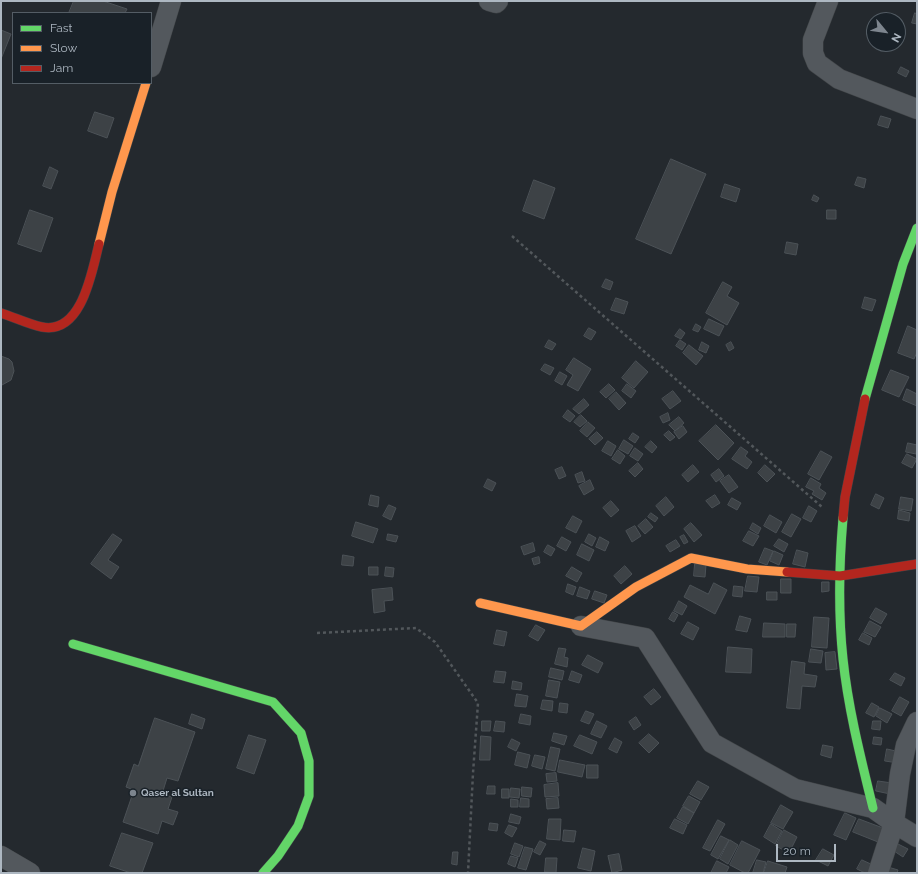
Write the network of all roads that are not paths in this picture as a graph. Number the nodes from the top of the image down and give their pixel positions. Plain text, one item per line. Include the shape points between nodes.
1 (171, 1) edge
2 (489, 1) edge
3 (498, 1) edge
4 (828, 1) edge
5 (152, 64) edge
6 (146, 84) edge
7 (917, 109) edge
8 (917, 228) edge
9 (1, 313) edge
10 (917, 564) edge
11 (840, 576) junction
12 (480, 603) dead end
13 (581, 626) junction
14 (73, 644) dead end
15 (917, 722) edge
16 (873, 808) junction
17 (894, 823) junction
18 (917, 837) edge
19 (1, 856) edge
20 (30, 873) edge
21 (263, 873) edge
22 (878, 873) edge

1 - 5 street
2 - 3 street
4 - 7 street via 813,40 813,53 817,63 839,79
6 - 9 street via 112,192 86,293 74,314 59,326 43,327
8 - 11 street via 903,264 862,410 845,497
10 - 11 street
11 - 13 street via 747,569 691,558 636,587
11 - 16 street via 843,659 857,741
12 - 13 street
13 - 16 street via 645,638 712,743 795,789
14 - 21 street via 273,702 301,733 309,761 309,796 298,826
15 - 17 street via 906,745
16 - 17 street
17 - 18 street
17 - 22 street
19 - 20 street

